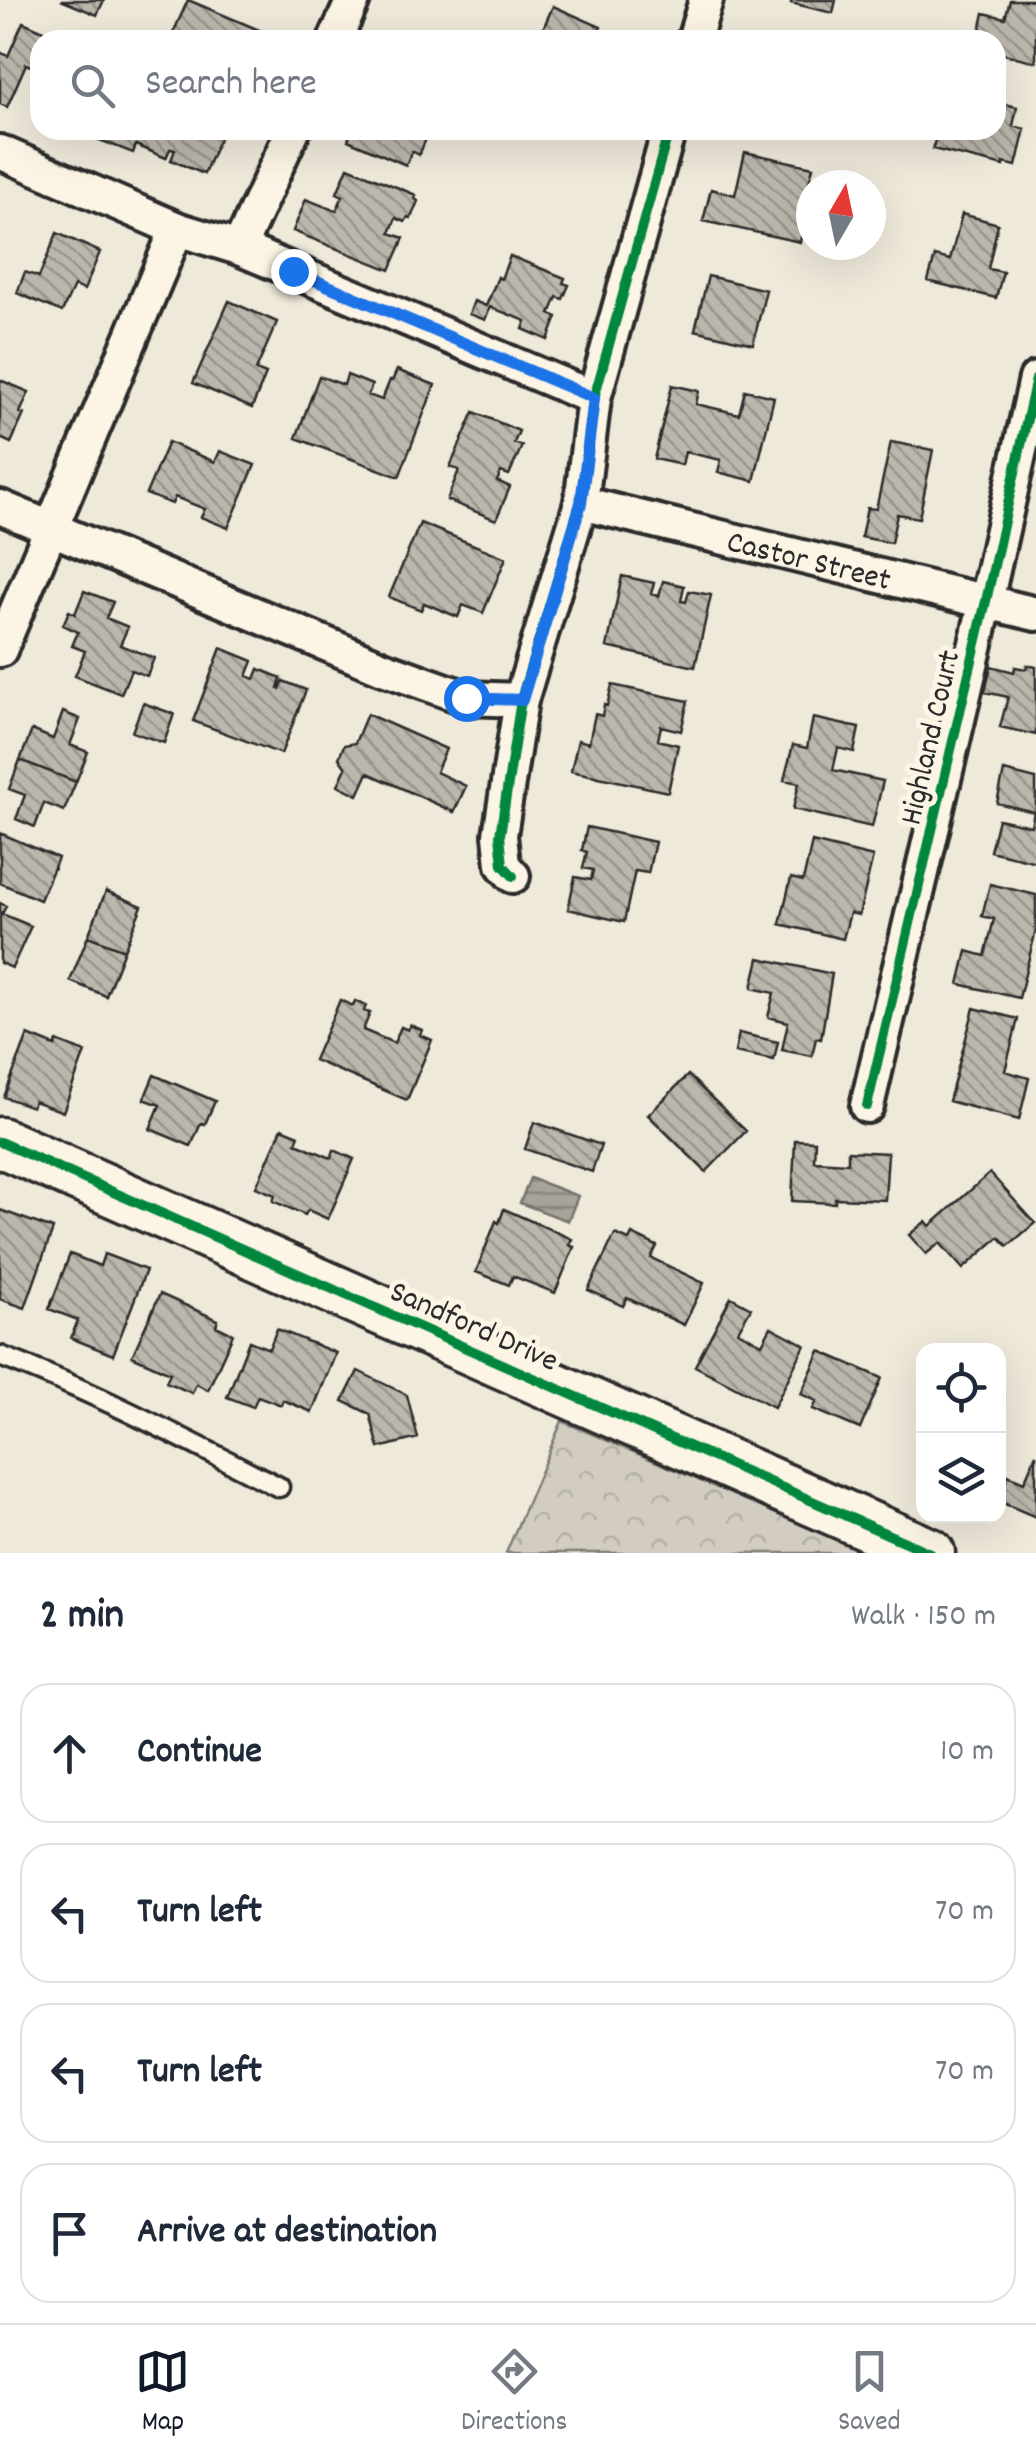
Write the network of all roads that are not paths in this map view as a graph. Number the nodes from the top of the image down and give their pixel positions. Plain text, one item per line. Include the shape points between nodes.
1 (353, 0) edge
2 (706, 0) edge
3 (339, 30) edge
4 (697, 30) edge
5 (289, 140) edge
6 (666, 140) edge
7 (0, 152) edge
8 (177, 229) junction
9 (239, 248) junction
10 (1036, 379) edge
11 (594, 398) junction
12 (581, 503) junction
13 (0, 507) edge
14 (51, 530) junction
15 (986, 601) junction
16 (1036, 614) edge
17 (0, 650) edge
18 (522, 700) junction
19 (513, 876) dead end
20 (866, 1106) dead end
21 (0, 1142) edge
22 (0, 1356) edge
23 (279, 1486) dead end
24 (930, 1553) edge

1 - 3 street
2 - 4 street
5 - 9 street
6 - 11 street
7 - 8 street
8 - 9 street
8 - 14 street
9 - 11 street
10 - 15 street, Highland Court
11 - 12 street
12 - 15 street, Castor Street
12 - 18 street
13 - 14 street
14 - 17 street
14 - 18 street via 466,698
15 - 16 street, Castor Street
15 - 20 street, Highland Court
18 - 19 street via 500,835 503,866
21 - 24 street, Sandford Drive
22 - 23 lane

